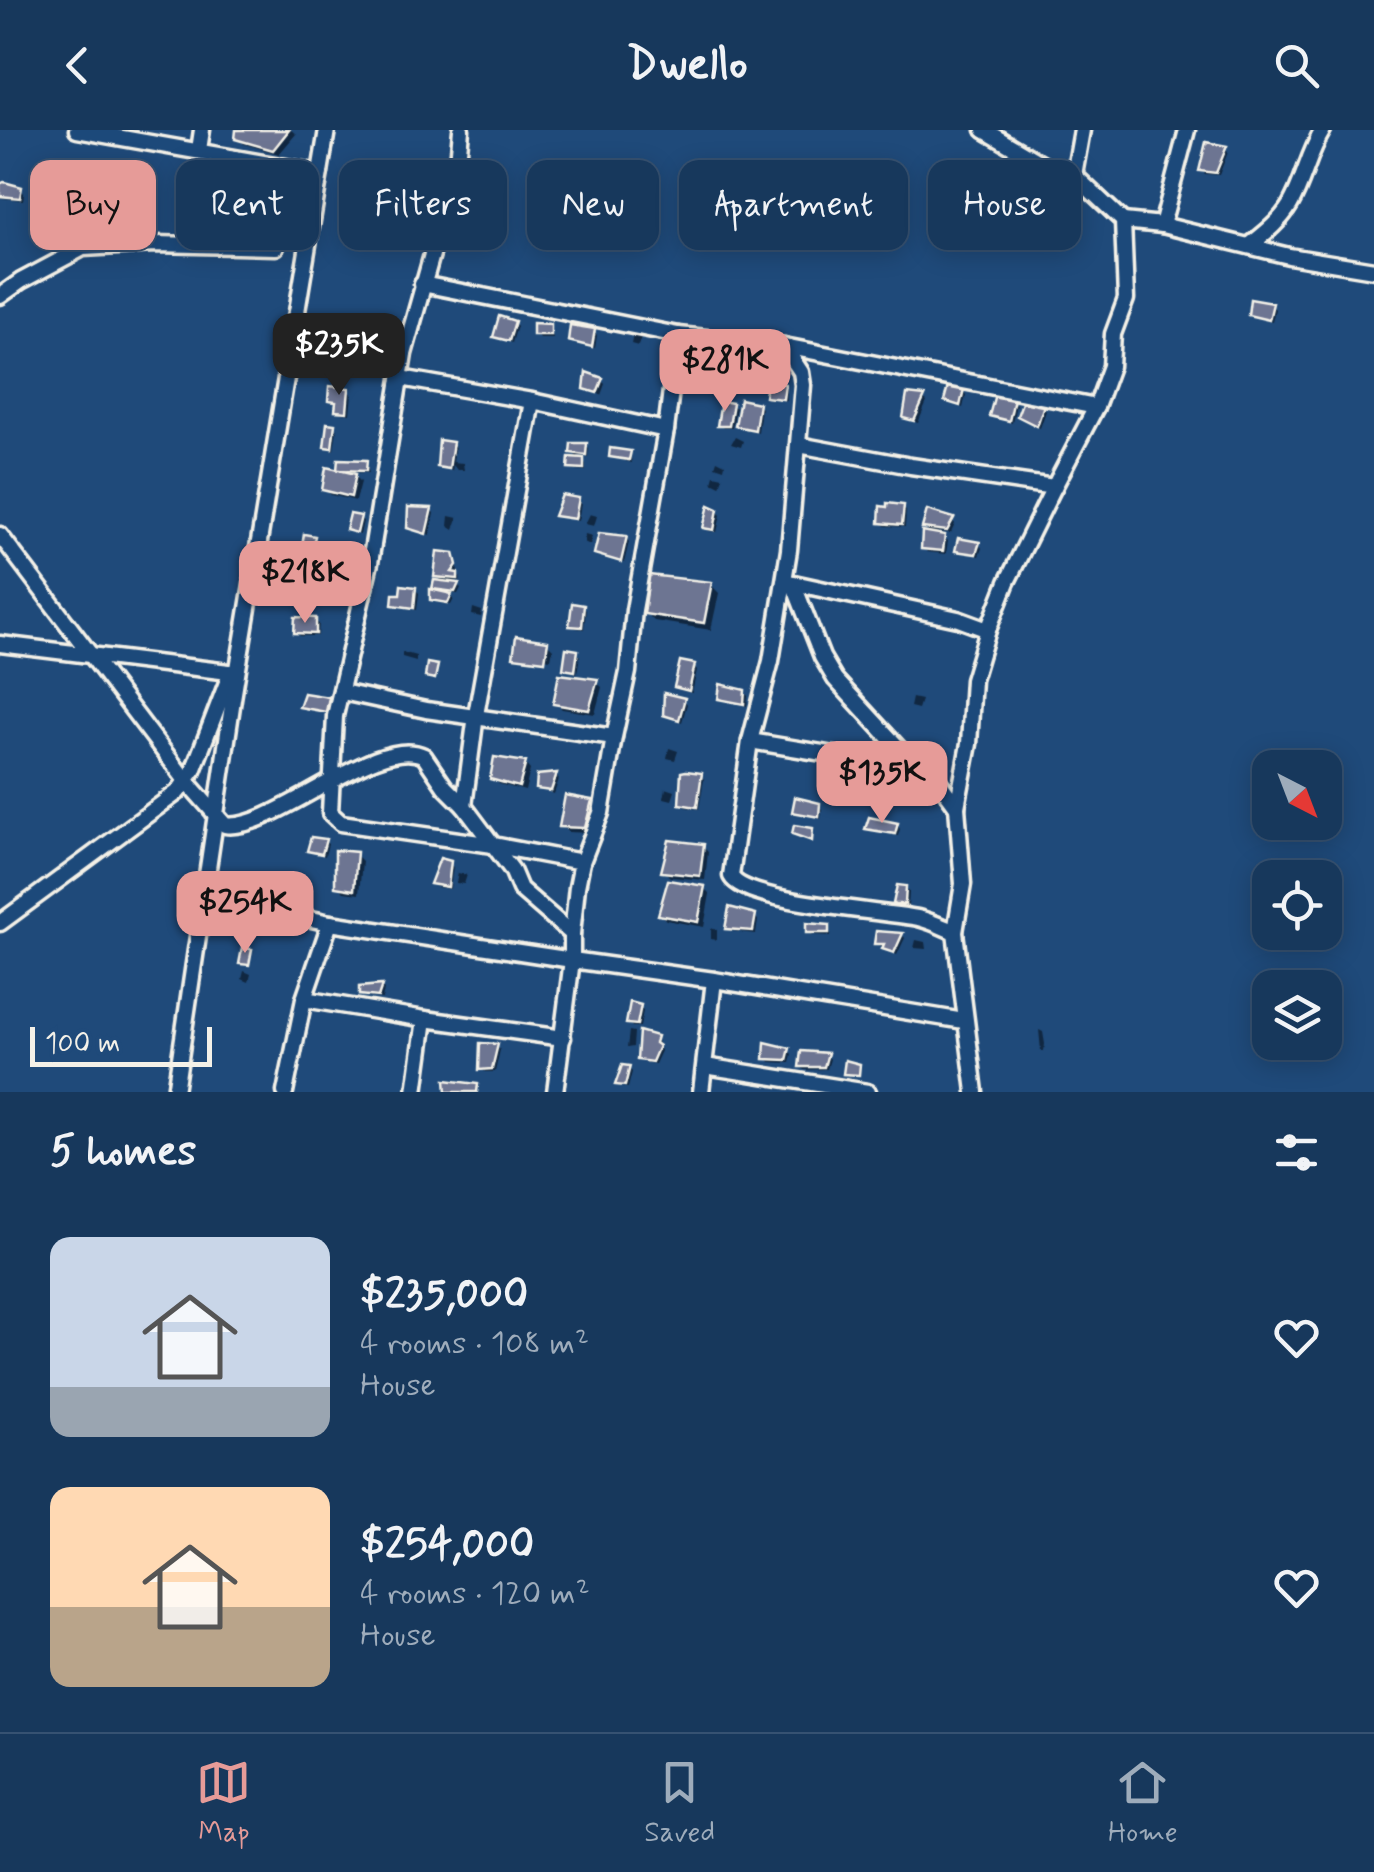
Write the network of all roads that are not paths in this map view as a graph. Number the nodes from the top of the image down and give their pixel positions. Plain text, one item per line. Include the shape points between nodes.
1 (77, 130) edge
2 (202, 130) edge
3 (326, 130) edge
4 (461, 130) edge
5 (984, 130) edge
6 (1082, 130) edge
7 (1187, 130) edge
8 (1323, 130) edge
9 (105, 132) edge
10 (199, 150) junction
11 (250, 160) edge
12 (1035, 160) edge
13 (1077, 160) edge
14 (320, 173) joint
15 (1081, 181) edge
16 (1124, 221) junction
17 (1162, 225) junction
18 (176, 245) edge
19 (1249, 246) junction
20 (1374, 270) edge
21 (422, 284) junction
22 (0, 296) edge
23 (678, 335) junction
24 (784, 346) junction
25 (401, 378) junction
26 (532, 401) junction
27 (1096, 407) junction
28 (666, 430) junction
29 (799, 445) junction
30 (1054, 487) junction
31 (0, 535) edge
32 (788, 582) junction
33 (988, 630) junction
34 (0, 644) edge
35 (94, 655) junction
36 (234, 672) junction
37 (342, 692) junction
38 (476, 715) junction
39 (614, 737) junction
40 (750, 740) junction
41 (919, 769) junction
42 (330, 779) junction
43 (187, 782) junction
44 (464, 806) junction
45 (956, 807) junction
46 (217, 818) junction
47 (494, 845) junction
48 (582, 862) junction
49 (204, 896) junction
50 (330, 922) junction
51 (0, 923) edge
52 (955, 932) junction
53 (572, 934) junction
54 (572, 960) junction
55 (714, 980) junction
56 (304, 999) junction
57 (425, 1019) junction
58 (964, 1021) junction
59 (564, 1038) junction
60 (705, 1066) junction
61 (175, 1092) edge
62 (285, 1092) edge
63 (415, 1092) edge
64 (554, 1092) edge
65 (701, 1092) edge
66 (868, 1092) edge
67 (975, 1092) edge

1 - 9 street
2 - 10 street
3 - 14 street
4 - 21 street
5 - 12 street
6 - 13 street
7 - 17 street
8 - 19 street via 1280,220
9 - 10 street
10 - 11 street
14 - 36 street
15 - 16 street
16 - 17 street
16 - 27 street via 1126,299
17 - 19 street
18 - 22 street via 84,248
19 - 20 street
21 - 23 street
21 - 25 street
23 - 24 street
23 - 28 street
24 - 27 street
24 - 29 street via 803,384
25 - 26 street
25 - 37 street
26 - 28 street
26 - 38 street
27 - 30 street
28 - 39 street
29 - 30 street
29 - 32 street
30 - 33 street
31 - 35 street
32 - 33 street
32 - 40 street
32 - 41 street via 835,679
33 - 45 street via 973,680
34 - 35 street
35 - 36 street
35 - 43 street
36 - 43 street
36 - 46 street
37 - 38 street
37 - 42 street
38 - 39 street
38 - 44 street
39 - 48 street via 601,813
40 - 41 street
40 - 52 street via 734,883 834,908 917,918
41 - 45 street via 939,782
42 - 44 street via 418,753
42 - 46 street via 252,822 234,826
42 - 47 street via 330,813 341,823
43 - 46 street
43 - 51 street
44 - 47 street
45 - 52 street via 963,884
46 - 49 street
47 - 48 street
47 - 53 street via 520,889
48 - 53 street
49 - 50 street
49 - 61 street
50 - 54 street
50 - 56 street
52 - 58 street
53 - 54 street
54 - 55 street
54 - 59 street
55 - 58 street
55 - 60 street
56 - 57 street
56 - 62 street
57 - 59 street
57 - 63 street
58 - 67 street
59 - 64 street
60 - 65 street
60 - 66 street

